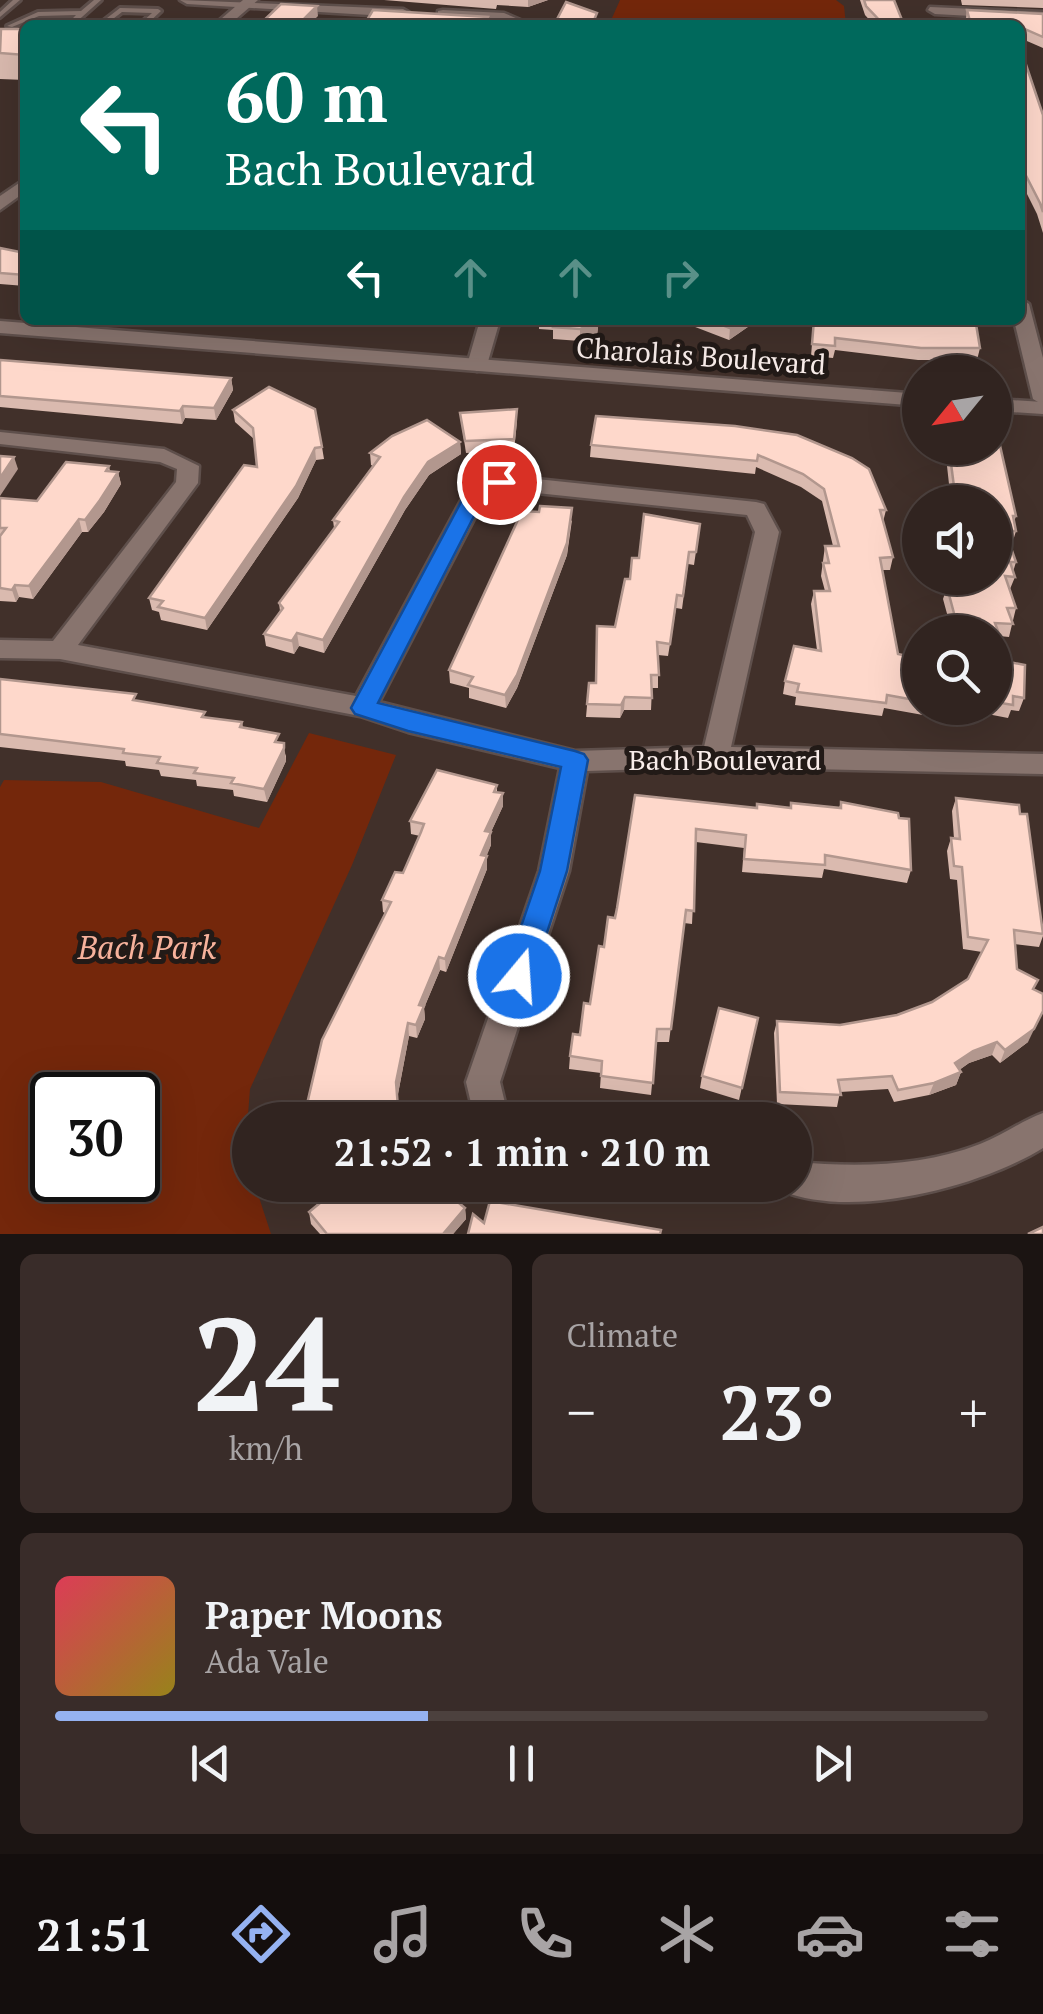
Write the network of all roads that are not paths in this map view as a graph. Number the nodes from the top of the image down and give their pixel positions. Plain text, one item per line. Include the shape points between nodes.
1 (17, 0) edge
2 (98, 0) edge
3 (187, 0) edge
4 (923, 0) edge
5 (250, 1) edge
6 (357, 10) junction
7 (82, 13) junction
8 (412, 13) edge
9 (0, 14) edge
10 (430, 14) edge
11 (1043, 16) edge
12 (936, 18) edge
13 (24, 20) edge
14 (74, 20) edge
15 (107, 20) edge
16 (148, 20) edge
17 (227, 20) edge
18 (347, 20) edge
19 (512, 20) edge
20 (20, 22) edge
21 (10, 26) edge
22 (20, 188) edge
23 (0, 205) edge
24 (1027, 312) edge
25 (489, 325) edge
26 (0, 327) edge
27 (478, 365) junction
28 (902, 399) edge
29 (1043, 399) edge
30 (1012, 406) edge
31 (1043, 408) edge
32 (0, 438) edge
33 (0, 650) edge
34 (60, 650) junction
35 (363, 708) junction
36 (715, 757) junction
37 (575, 760) junction
38 (1043, 764) edge
39 (488, 1102) edge
40 (1043, 1128) edge
41 (812, 1182) edge

1 - 9 lane
2 - 7 lane
3 - 5 street
4 - 12 street
5 - 6 street
5 - 17 street
6 - 8 street
6 - 18 street
7 - 13 lane
7 - 14 lane
10 - 19 street
11 - 12 street
15 - 16 lane via 120,10 158,11
20 - 21 lane
22 - 23 street
24 - 29 street
25 - 27 street
26 - 27 street, Charolais Boulevard
27 - 28 street, Charolais Boulevard
30 - 31 street
32 - 34 street via 164,456 188,466 187,483
33 - 34 street, Bach Boulevard
34 - 35 street, Bach Boulevard
35 - 36 street via 479,487 499,482 756,510 766,532
35 - 37 street, Bach Boulevard
36 - 37 street, Bach Boulevard
36 - 38 street, Bach Boulevard
37 - 39 street via 554,871 484,1082
40 - 41 street via 1014,1149 935,1175 853,1186

